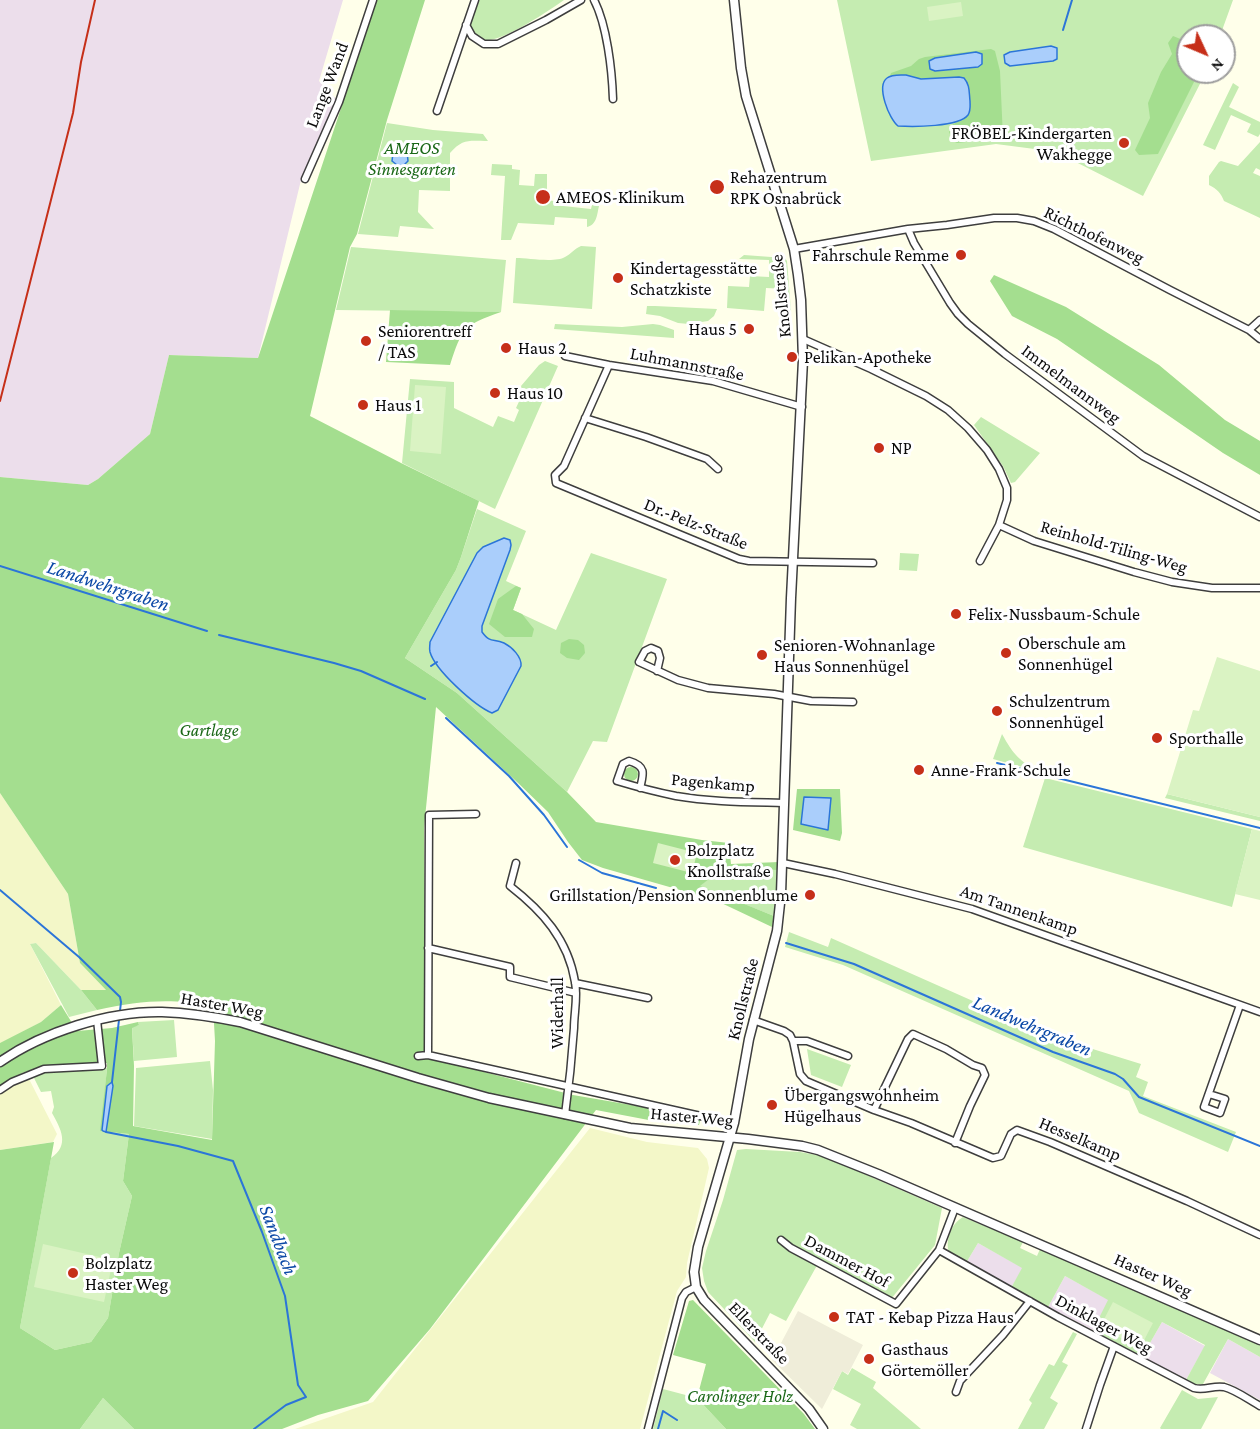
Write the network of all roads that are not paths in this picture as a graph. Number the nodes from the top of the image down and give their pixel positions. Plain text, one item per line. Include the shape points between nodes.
1 (373, 0) edge
2 (474, 0) edge
3 (581, 0) edge
4 (594, 0) edge
5 (734, 0) edge
6 (466, 25) junction
7 (613, 99) dead end
8 (437, 111) dead end
9 (305, 179) dead end
10 (908, 229) junction
11 (794, 249) junction
12 (1260, 320) edge
13 (1249, 330) junction
14 (803, 339) junction
15 (1260, 339) edge
16 (565, 356) dead end
17 (609, 365) junction
18 (802, 407) junction
19 (585, 418) junction
20 (718, 468) dead end
21 (1260, 517) edge
22 (999, 525) junction
23 (794, 561) junction
24 (980, 561) dead end
25 (873, 563) dead end
26 (1260, 588) edge
27 (657, 671) dead end
28 (788, 697) junction
29 (853, 702) dead end
30 (640, 789) junction
31 (783, 803) junction
32 (476, 814) dead end
33 (516, 863) dead end
34 (783, 863) junction
35 (428, 948) junction
36 (575, 983) junction
37 (576, 993) junction
38 (648, 998) dead end
39 (1240, 1005) junction
40 (1260, 1012) edge
41 (97, 1020) junction
42 (753, 1020) junction
43 (793, 1041) junction
44 (428, 1055) junction
45 (418, 1056) dead end
46 (848, 1056) dead end
47 (0, 1062) edge
48 (569, 1087) junction
49 (0, 1090) edge
50 (1209, 1094) dead end
51 (874, 1110) junction
52 (565, 1115) junction
53 (705, 1117) dead end
54 (730, 1137) junction
55 (955, 1143) junction
56 (955, 1208) junction
57 (1260, 1235) edge
58 (781, 1240) dead end
59 (939, 1250) junction
60 (696, 1287) junction
61 (1030, 1301) junction
62 (1260, 1340) edge
63 (1114, 1346) junction
64 (956, 1392) dead end
65 (1260, 1406) edge
66 (648, 1429) edge
67 (823, 1429) edge
68 (1086, 1429) edge

1 - 9 street, Lange Wand via 339,102
2 - 6 street
3 - 6 street via 498,44 484,44 471,36
4 - 7 street via 607,42
5 - 11 street, Knollstraße via 746,96
6 - 8 street
10 - 11 street, Richthofenweg
10 - 13 street, Richthofenweg via 994,218 1034,221
10 - 21 street, Immelmannweg via 950,303 968,324 1143,456
11 - 14 street, Knollstraße
12 - 13 street
13 - 15 street, Richthofenweg
14 - 18 street, Knollstraße
14 - 22 street via 926,396 968,428 987,450 1007,488
16 - 17 street, Luhmannstraße
17 - 18 street, Luhmannstraße via 712,381
17 - 19 street
18 - 23 street, Knollstraße
19 - 20 street via 707,459
19 - 23 street, Dr.-Pelz-Straße via 564,466 555,475 556,483 739,559
22 - 24 street
22 - 26 street, Reinhold-Tiling-Weg via 1034,541 1172,582 1212,588
23 - 25 street
23 - 28 street, Knollstraße
27 - 28 street via 708,688
28 - 29 street
28 - 31 street, Knollstraße
30 - 30 street, Pagenkamp via 617,781 623,764 629,761 642,768
30 - 31 street, Pagenkamp via 705,800
31 - 34 street, Knollstraße
32 - 35 street via 429,815
33 - 36 street, Widerhall via 510,886 552,926 564,947
34 - 39 street, Am Tannenkamp via 972,909
34 - 42 street, Knollstraße via 777,931
35 - 37 street via 510,967 510,977
35 - 44 street
36 - 37 street, Widerhall
36 - 38 street
37 - 48 street, Widerhall
39 - 40 street, Am Tannenkamp
39 - 50 street
41 - 47 street, Haster Weg via 35,1042
41 - 49 street via 102,1066 44,1068
41 - 52 street, Haster Weg via 160,1012 230,1020 418,1078
42 - 43 street via 784,1031
42 - 54 street, Knollstraße
43 - 46 street via 807,1041
43 - 51 street, Hesselkamp via 800,1074 806,1081
44 - 45 street, Haster Weg
44 - 48 street, Haster Weg
48 - 52 street, Widerhall
48 - 53 street, Haster Weg
51 - 55 street, Hesselkamp
51 - 55 street via 913,1034 982,1068 985,1075
52 - 54 street, Haster Weg via 630,1128
54 - 56 street, Haster Weg via 818,1150
54 - 60 street, Knollstraße via 698,1246
55 - 57 street, Hesselkamp via 993,1158 1001,1156 1011,1134 1017,1130
56 - 59 street, Dammer Hof
56 - 62 street, Haster Weg
58 - 59 street, Dammer Hof via 896,1304
59 - 61 street, Dinklager Weg
60 - 66 street via 682,1299
60 - 67 street, Ellerstraße
61 - 63 street, Dinklager Weg
61 - 64 street via 960,1381
63 - 65 street, Dinklager Weg via 1194,1388 1226,1388
63 - 68 street

